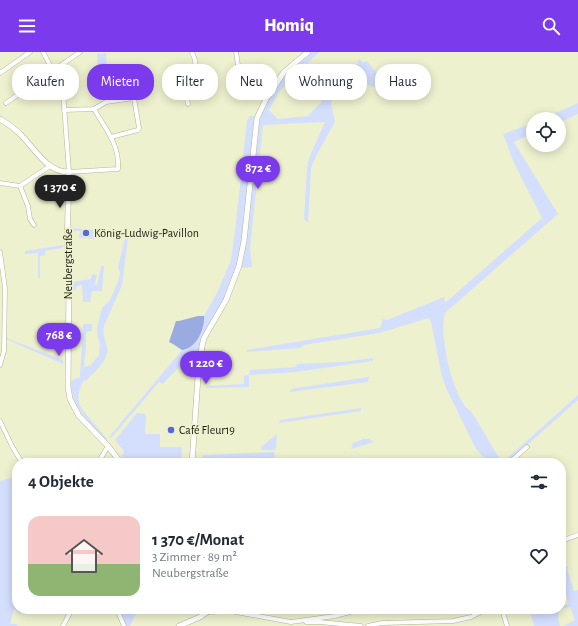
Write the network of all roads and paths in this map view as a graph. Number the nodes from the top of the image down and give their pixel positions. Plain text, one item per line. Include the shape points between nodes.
1 (30, 52) edge
2 (43, 52) edge
3 (80, 52) edge
4 (192, 52) edge
5 (236, 52) edge
6 (308, 52) edge
7 (50, 64) edge
8 (62, 64) edge
9 (238, 64) edge
10 (0, 73) edge
11 (12, 99) edge
12 (63, 100) edge
13 (6, 103) dead end
14 (188, 104) dead end
15 (94, 108) junction
16 (64, 110) junction
17 (0, 119) edge
18 (110, 137) junction
19 (50, 166) junction
20 (69, 172) junction
21 (0, 183) edge
22 (20, 186) junction
23 (34, 225) dead end
24 (0, 252) edge
25 (2, 289) edge
26 (0, 365) edge
27 (0, 422) edge
28 (108, 446) junction
29 (527, 447) dead end
30 (19, 458) edge
31 (101, 458) edge
32 (117, 458) edge
33 (192, 458) edge
34 (515, 458) edge
35 (578, 536) edge
36 (566, 540) edge
37 (69, 614) edge
38 (119, 614) edge
39 (204, 614) edge
40 (244, 614) edge
41 (341, 614) edge
42 (477, 614) edge
43 (503, 614) edge
44 (298, 621) junction
45 (290, 624) edge
46 (63, 626) edge
47 (124, 626) edge
48 (179, 626) edge
49 (361, 626) edge
50 (368, 626) edge
51 (507, 626) edge

1 - 10 street
2 - 7 street, Neubergstraße
3 - 8 street
4 - 14 street via 196,70 187,97
5 - 9 street
6 - 33 street via 284,72 257,118 242,256 229,295 202,346
11 - 13 street
12 - 16 street, Neubergstraße
15 - 16 street
15 - 18 street
15 - 18 street via 106,102 132,98 134,100 139,129
16 - 20 street, Neubergstraße
17 - 19 street via 20,134
18 - 20 street via 116,147 118,168
19 - 20 street via 62,172
19 - 22 street
20 - 28 street, Neubergstraße via 68,387 75,409 91,430
21 - 22 street
22 - 23 street
24 - 25 street
25 - 26 street via 4,351
27 - 30 street
28 - 31 street
28 - 32 street, Neubergstraße
29 - 34 street
35 - 36 street
37 - 46 street
38 - 47 street
39 - 48 street
40 - 45 street
41 - 44 street
42 - 50 street via 453,621 382,623
43 - 51 street
44 - 45 street
44 - 49 street

